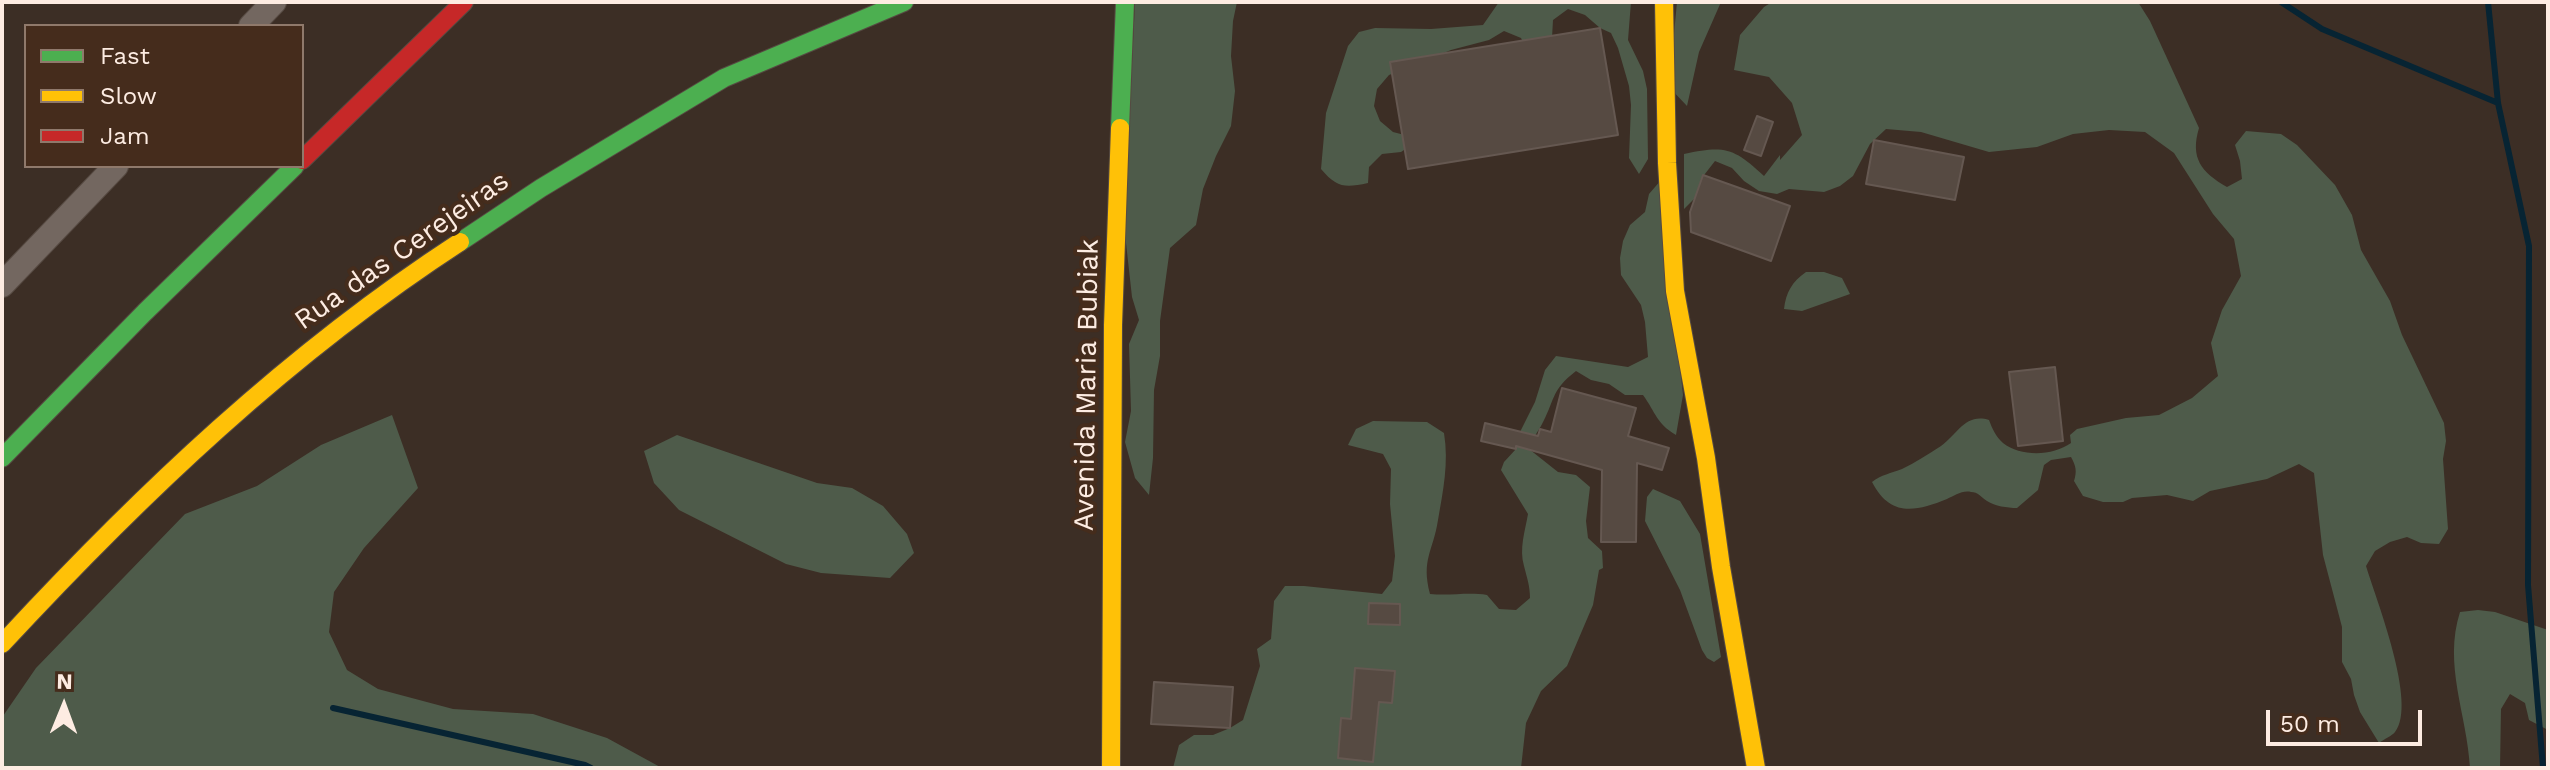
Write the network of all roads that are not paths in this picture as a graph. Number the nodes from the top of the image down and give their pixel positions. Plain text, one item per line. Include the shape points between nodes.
1 (274, 2) edge
2 (464, 2) edge
3 (904, 2) edge
4 (1125, 2) edge
5 (1664, 2) edge
6 (253, 24) edge
7 (304, 158) edge
8 (114, 168) edge
9 (293, 168) edge
10 (2, 285) edge
11 (2, 458) edge
12 (2, 644) edge
13 (1111, 768) edge
14 (1756, 768) edge

1 - 6 street
2 - 7 main road
3 - 12 main road, Rua das Cerejeiras via 724,78 421,267 305,353 190,453
4 - 13 main road, Avenida Maria Bubiak via 1113,325
5 - 14 main road via 1675,291
8 - 10 street
9 - 11 main road

